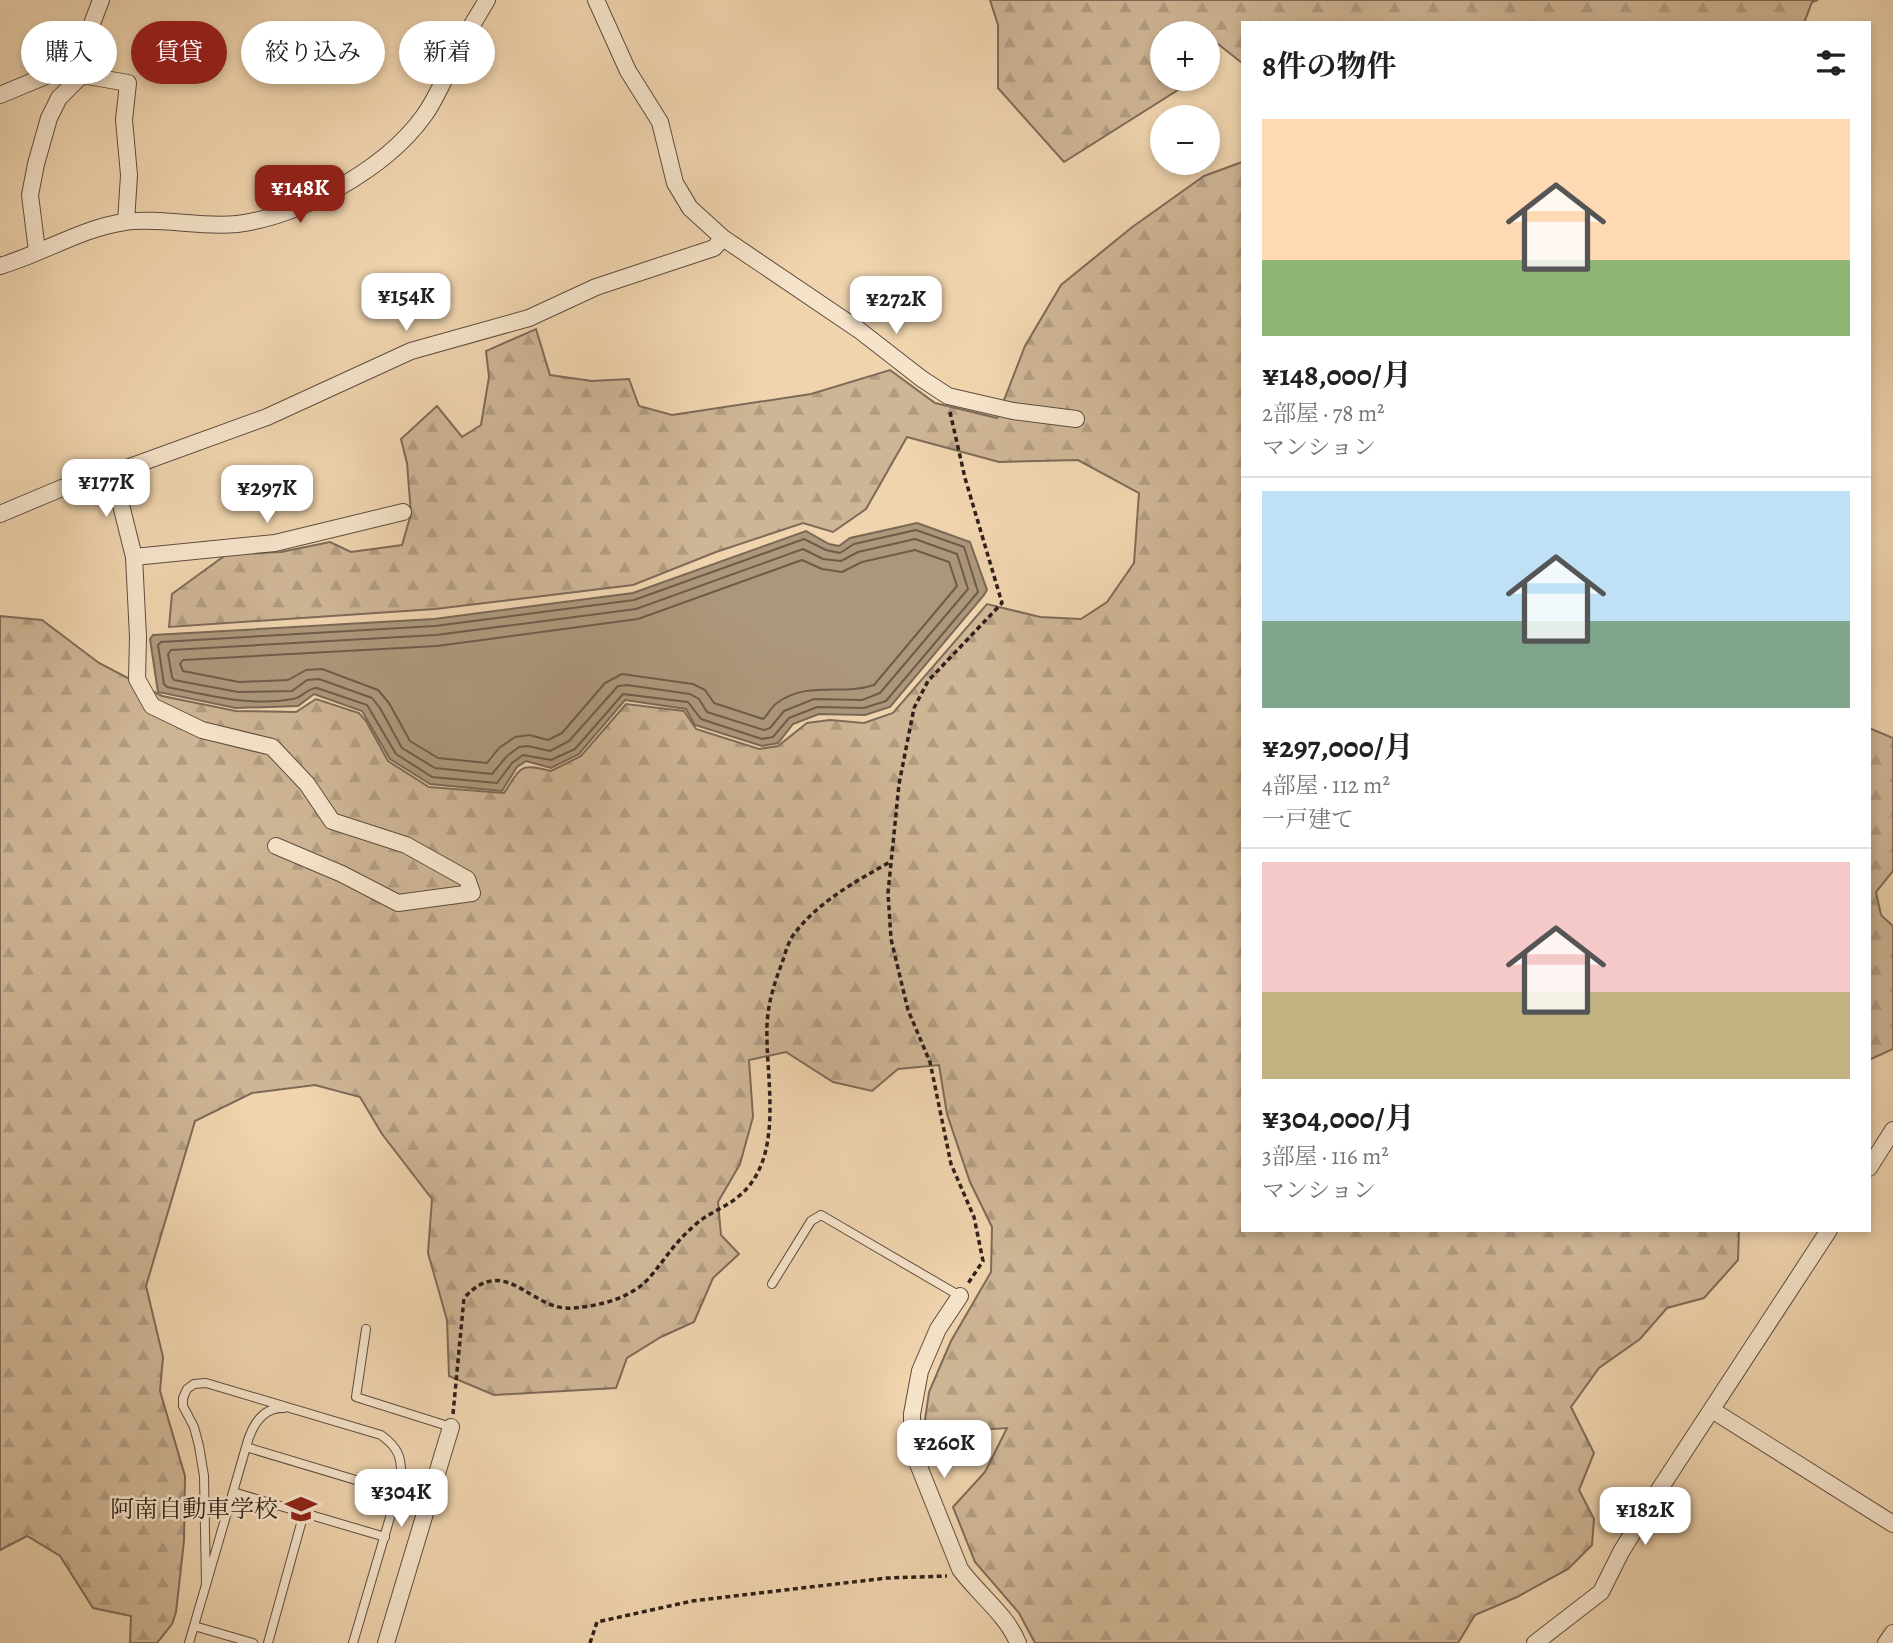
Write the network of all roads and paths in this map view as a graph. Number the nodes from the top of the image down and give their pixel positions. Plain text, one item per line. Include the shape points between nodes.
1 (101, 0) edge
2 (487, 0) edge
3 (596, 0) edge
4 (94, 21) edge
5 (117, 80) edge
6 (33, 84) edge
7 (69, 84) edge
8 (0, 95) edge
9 (126, 222) junction
10 (723, 238) junction
11 (37, 251) junction
12 (0, 266) edge
13 (948, 396) junction
14 (1076, 419) dead end
15 (113, 473) junction
16 (403, 512) dead end
17 (0, 514) edge
18 (134, 557) junction
19 (276, 846) dead end
20 (890, 862) junction
21 (1893, 1130) edge
22 (1871, 1165) edge
23 (1828, 1232) edge
24 (772, 1284) dead end
25 (960, 1296) junction
26 (366, 1329) dead end
27 (289, 1408) junction
28 (1712, 1410) junction
29 (451, 1427) junction
30 (246, 1447) junction
31 (233, 1492) junction
32 (399, 1493) junction
33 (304, 1513) junction
34 (1893, 1524) edge
35 (385, 1537) junction
36 (960, 1569) junction
37 (206, 1584) junction
38 (194, 1626) junction
39 (1893, 1633) edge
40 (189, 1643) edge
41 (253, 1643) edge
42 (268, 1643) edge
43 (353, 1643) edge
44 (386, 1643) edge
45 (590, 1643) edge
46 (1018, 1643) edge
47 (1535, 1643) edge
48 (1886, 1643) edge

1 - 4 street
2 - 9 street via 424,116 380,161 350,181 308,202 239,224
3 - 10 street via 628,71 660,122 675,183 690,208
5 - 9 street via 128,83
6 - 8 street
7 - 11 street via 49,118 30,195
9 - 11 street
10 - 13 street
10 - 15 street via 714,248 596,287 529,318 411,351 267,417
11 - 12 street
13 - 14 street
13 - 20 path via 965,478 1002,603 928,681 914,708
15 - 17 street
15 - 18 street
16 - 18 street via 275,543
18 - 19 street via 137,679 152,706 202,730 272,747 307,784 331,821 407,845 467,879 471,893 398,903
20 - 25 path via 891,939 908,1010 930,1062 951,1164 974,1217 983,1261
20 - 29 path via 823,903 792,936 771,991 767,1025 769,1129 766,1154 754,1178 740,1196 674,1243 636,1289 606,1303 571,1309 555,1306 509,1282 493,1280 469,1293 464,1298
21 - 22 street
23 - 28 street
24 - 25 lane via 811,1221 821,1215
25 - 36 street via 938,1329 920,1371 912,1414 912,1450
26 - 29 lane via 355,1397
27 - 30 lane via 267,1412 250,1433
27 - 32 lane via 391,1442 402,1462
27 - 37 lane via 206,1383 187,1389 183,1406 194,1427 204,1476
28 - 34 street
28 - 47 street via 1627,1542 1601,1592
29 - 44 street
30 - 31 lane
30 - 32 lane
31 - 33 lane
31 - 37 lane
32 - 35 lane
33 - 35 lane
33 - 42 lane
35 - 43 lane
36 - 45 path via 953,1575 887,1578 692,1601 597,1622
36 - 46 street
37 - 38 lane
38 - 40 lane
38 - 41 lane
39 - 48 street

